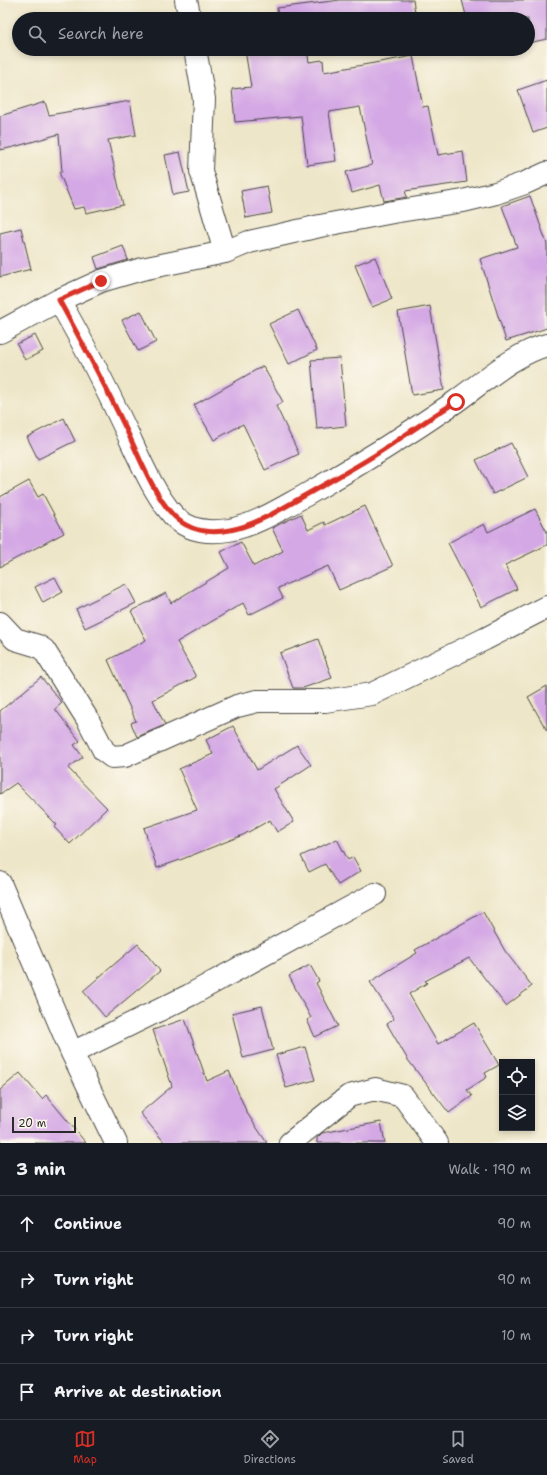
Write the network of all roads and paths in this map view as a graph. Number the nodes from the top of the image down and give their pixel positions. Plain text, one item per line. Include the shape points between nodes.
1 (186, 0) edge
2 (189, 12) edge
3 (196, 56) edge
4 (547, 173) edge
5 (225, 252) junction
6 (59, 300) junction
7 (0, 332) edge
8 (547, 345) edge
9 (547, 607) edge
10 (0, 623) edge
11 (0, 883) edge
12 (375, 894) dead end
13 (72, 1053) junction
14 (116, 1143) edge
15 (290, 1143) edge
16 (438, 1143) edge

1 - 2 street
3 - 5 street via 204,99 201,171
4 - 5 street via 496,193 320,226 249,242
5 - 6 street via 135,271 101,281
6 - 7 street
6 - 8 street via 164,503 185,525 214,532 253,523 280,509 382,451 506,365
9 - 10 street via 372,694 325,701 257,700 237,706 125,756 112,758 104,751 88,720 44,650 14,639
11 - 13 street
12 - 13 street via 190,995
13 - 14 street
15 - 16 street via 349,1096 375,1089 402,1096

